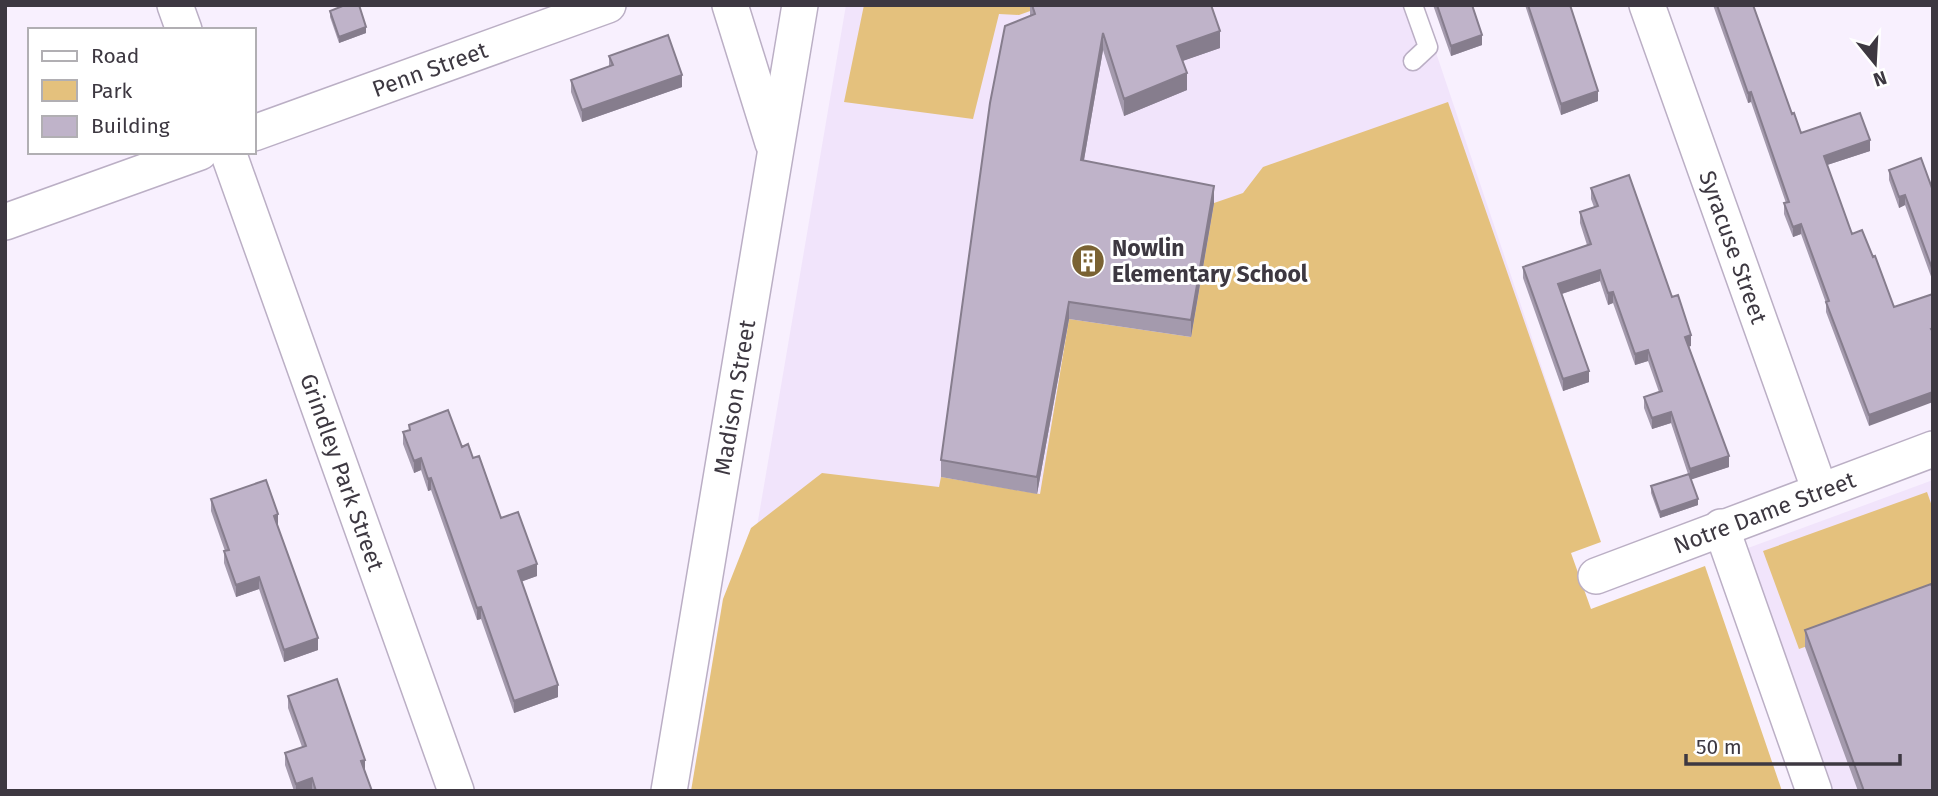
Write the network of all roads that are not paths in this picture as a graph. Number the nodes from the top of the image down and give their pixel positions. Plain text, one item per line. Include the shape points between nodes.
1 (175, 5) edge
2 (608, 5) edge
3 (730, 5) edge
4 (800, 5) edge
5 (1413, 5) edge
6 (1647, 5) edge
7 (183, 28) edge
8 (1413, 61) dead end
9 (256, 132) edge
10 (776, 150) junction
11 (194, 154) edge
12 (229, 154) edge
13 (5, 222) edge
14 (1933, 449) edge
15 (1820, 491) junction
16 (1721, 527) junction
17 (1596, 576) dead end
18 (456, 791) edge
19 (669, 791) edge
20 (1814, 791) edge

1 - 7 street
2 - 9 street, Penn Street
3 - 10 street
4 - 10 street, Madison Street
5 - 8 lane via 1428,47
6 - 15 street, Syracuse Street
10 - 19 street, Madison Street
11 - 13 street
12 - 18 street, Grindley Park Street
14 - 15 street, Notre Dame Street
15 - 16 street, Notre Dame Street
16 - 17 street, Notre Dame Street
16 - 20 street

